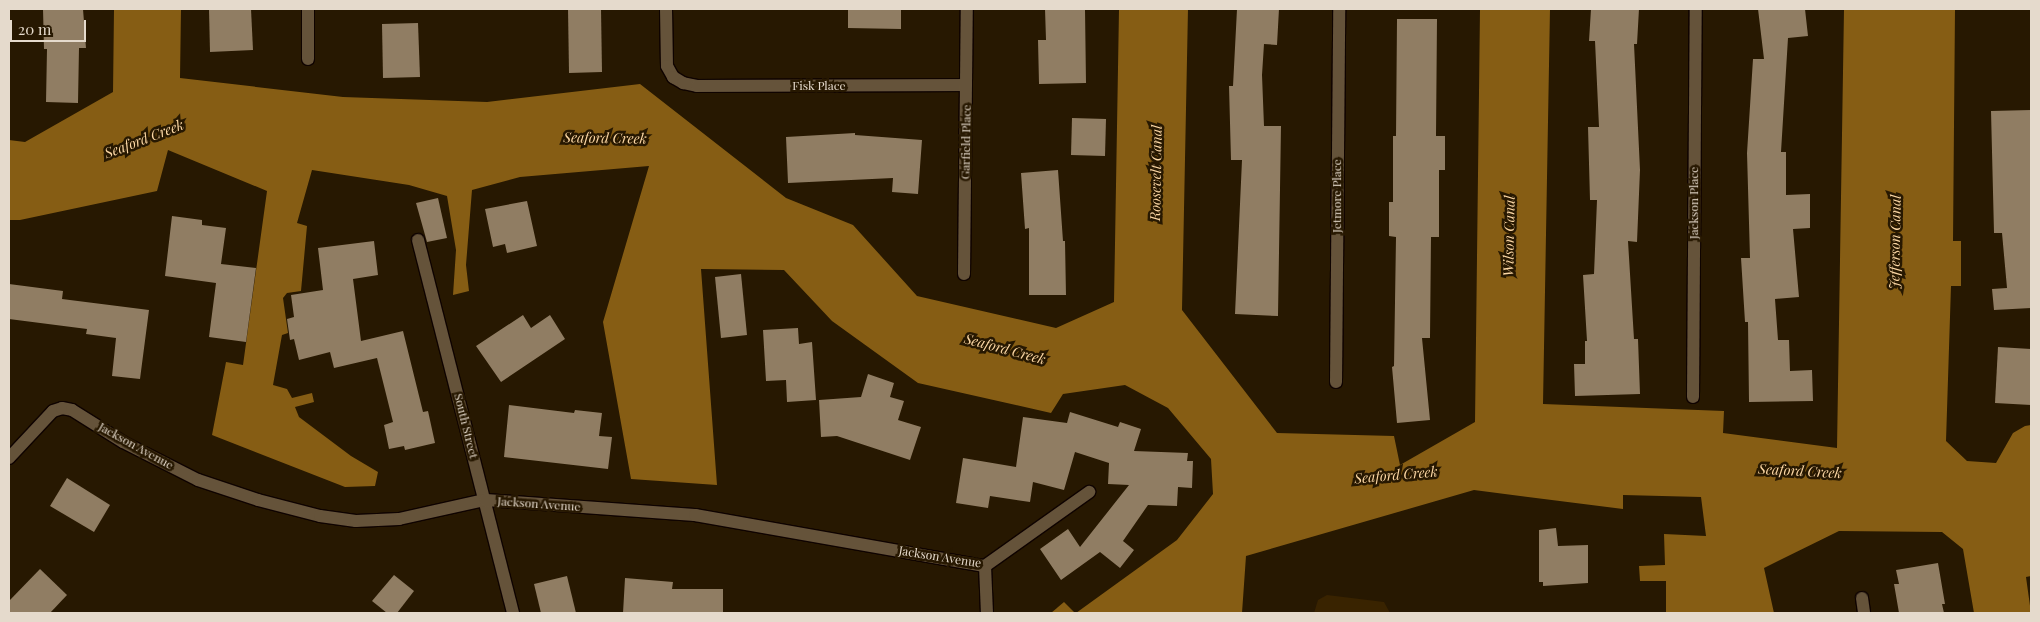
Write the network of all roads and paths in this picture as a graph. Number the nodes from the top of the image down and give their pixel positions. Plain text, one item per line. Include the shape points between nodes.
1 (308, 9) edge
2 (666, 9) edge
3 (967, 9) edge
4 (1339, 9) edge
5 (1696, 9) edge
6 (308, 59) dead end
7 (966, 85) junction
8 (418, 240) dead end
9 (964, 274) dead end
10 (1336, 382) dead end
11 (1693, 397) dead end
12 (9, 458) edge
13 (1089, 492) dead end
14 (485, 500) junction
15 (986, 566) junction
16 (1862, 598) dead end
17 (513, 613) edge
18 (987, 613) edge
19 (1864, 613) edge

1 - 6 street
2 - 7 street, Fisk Place via 666,66 673,77 683,83 697,86
3 - 7 street, Garfield Place
4 - 10 street, Jetmore Place
5 - 11 street, Jackson Place
7 - 9 street, Garfield Place
8 - 14 street, South Street
12 - 14 street, Jackson Avenue via 53,411 62,408 72,410 122,442 198,480 320,516 356,521 399,519
13 - 15 street, Jackson Avenue
14 - 15 street, Jackson Avenue via 696,516
14 - 17 street, South Street
15 - 18 street
16 - 19 street

